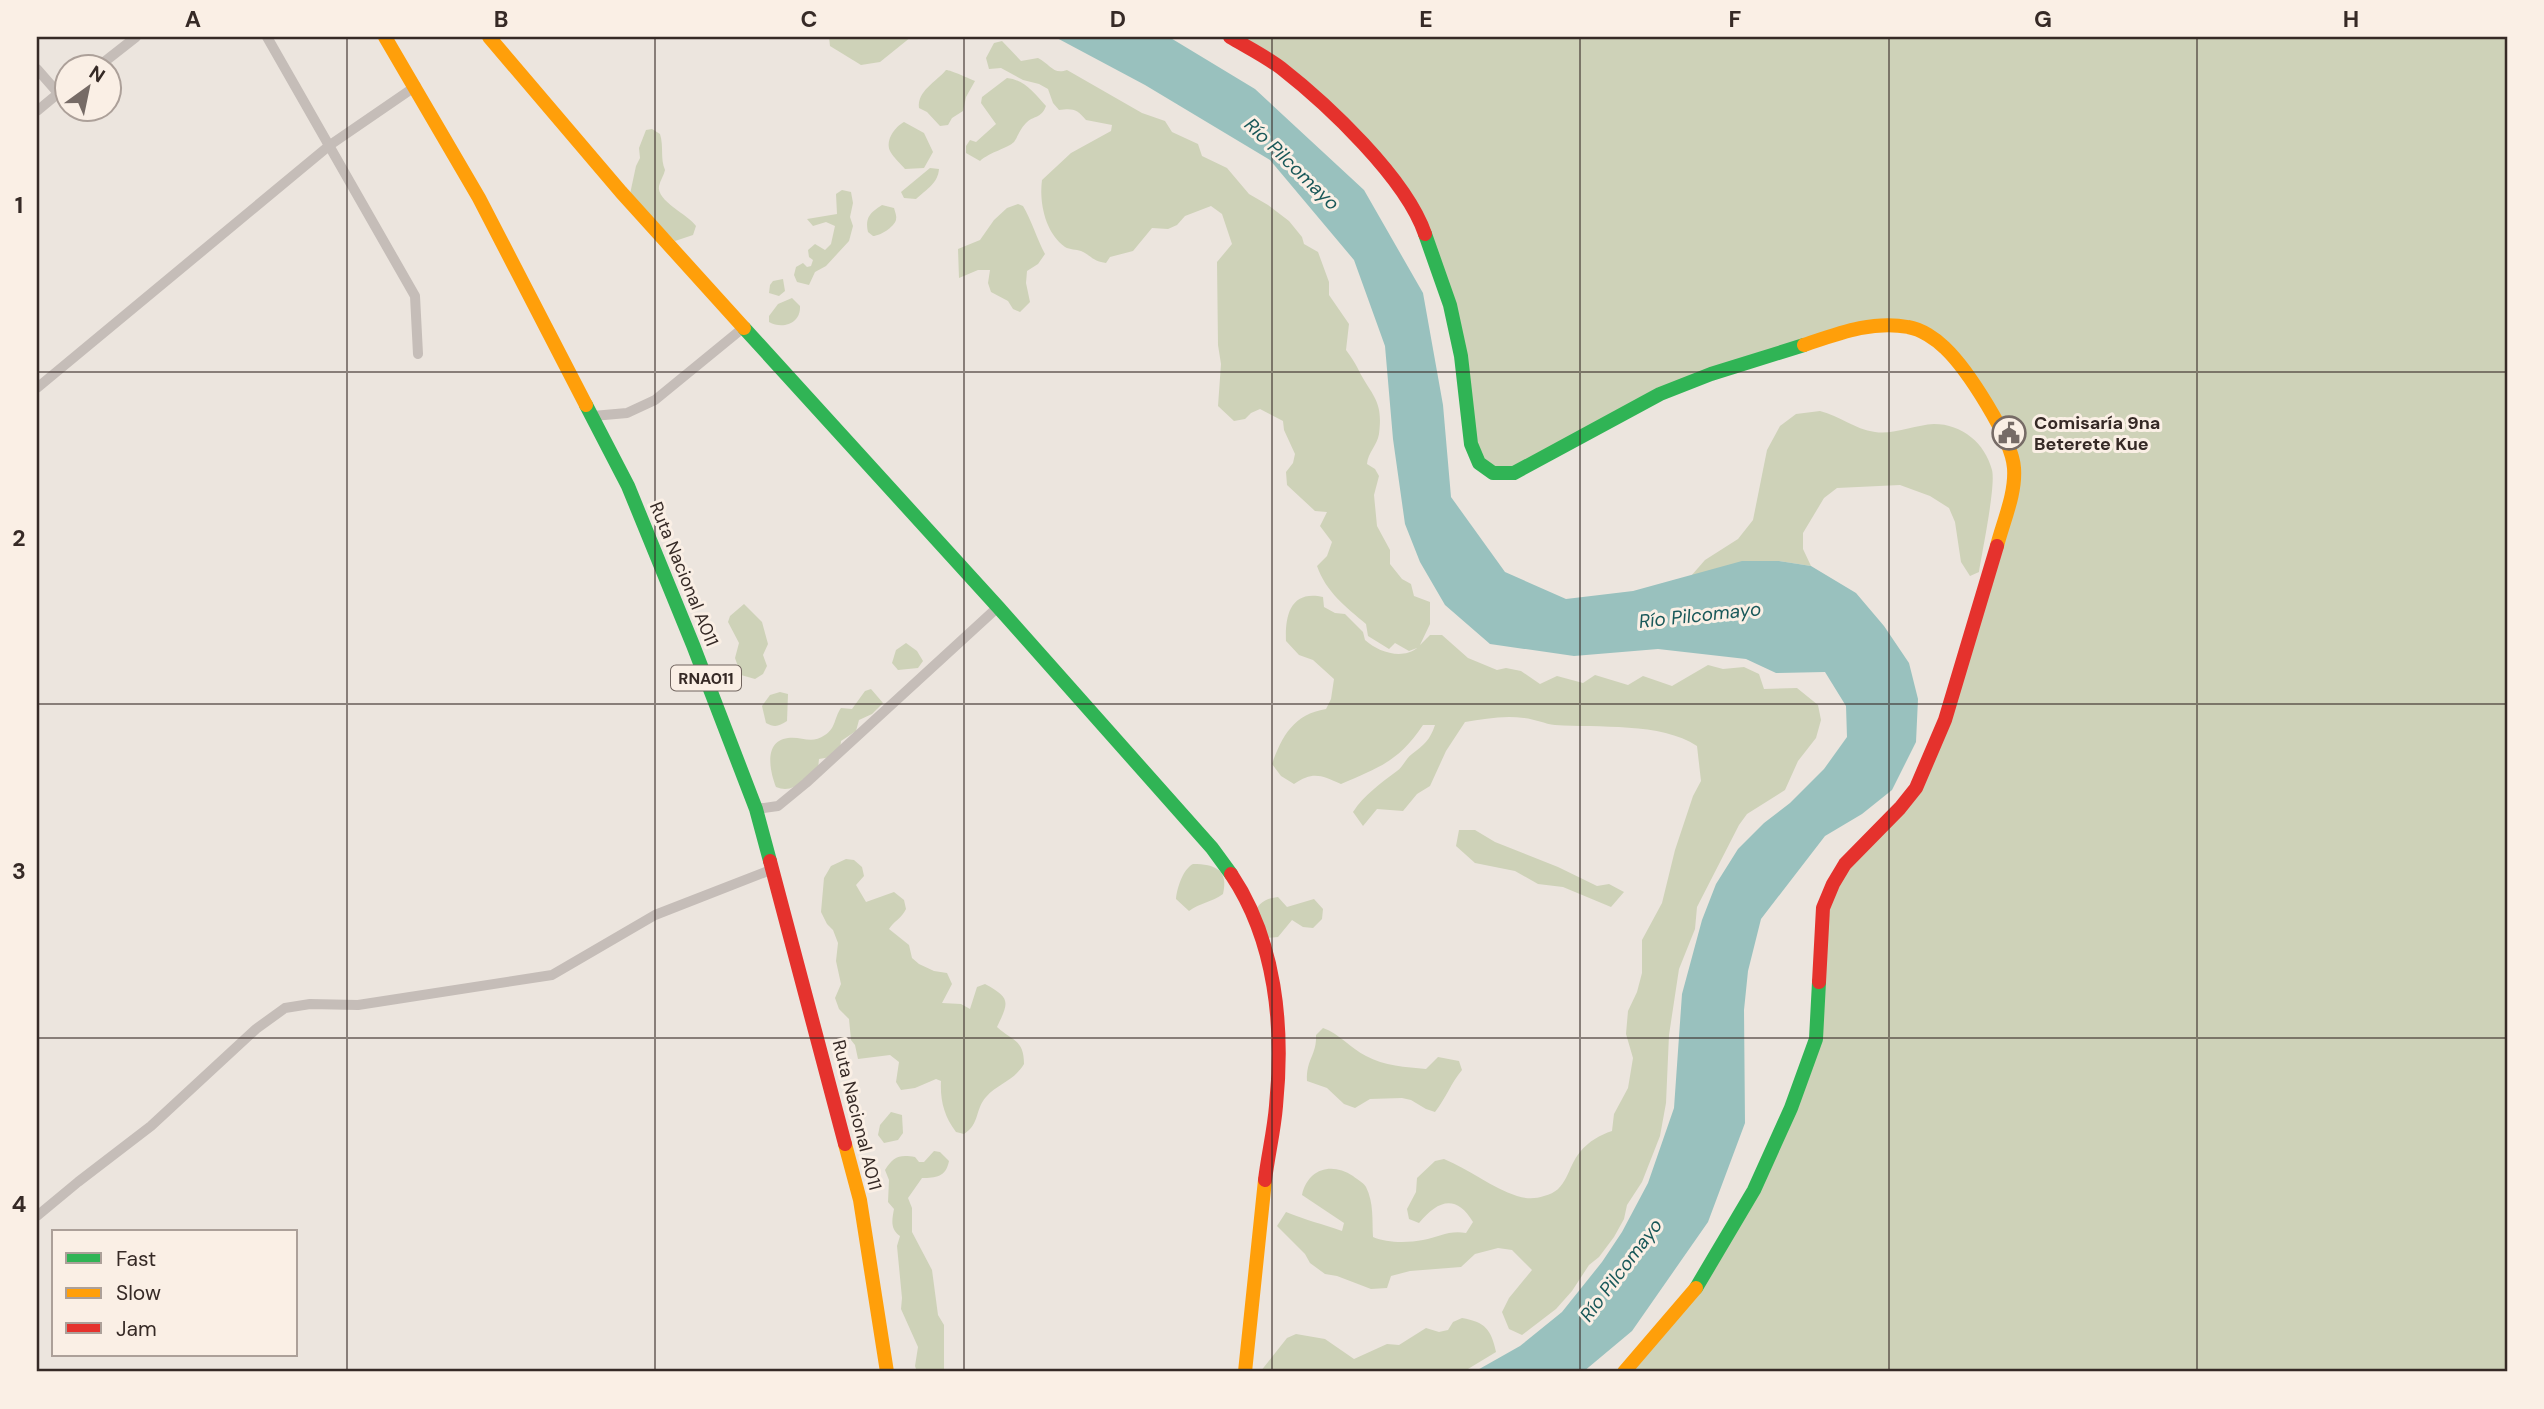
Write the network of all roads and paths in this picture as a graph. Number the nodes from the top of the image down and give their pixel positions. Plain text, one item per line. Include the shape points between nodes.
1 (136, 37) edge
2 (267, 37) edge
3 (384, 37) edge
4 (489, 37) edge
5 (1230, 37) edge
6 (117, 52) edge
7 (37, 69) edge
8 (52, 82) edge
9 (416, 86) junction
10 (52, 98) edge
11 (37, 111) edge
12 (330, 145) junction
13 (744, 328) junction
14 (418, 354) dead end
15 (37, 388) edge
16 (593, 416) junction
17 (998, 607) junction
18 (756, 809) junction
19 (773, 869) junction
20 (37, 1216) edge
21 (887, 1372) edge
22 (1245, 1372) edge
23 (1624, 1372) edge

1 - 6 street
2 - 12 street
3 - 9 street, Ruta Nacional A011 / RNA011
4 - 13 street
5 - 23 street via 1279,66 1320,102 1375,158 1420,219 1450,305 1471,444 1479,463 1493,473 1514,473 1660,394 1711,374 1878,324 1910,327 1945,348 1992,414 2014,467 1989,575 1945,720 1921,777 1900,808 1845,864 1823,908 1816,1039 1791,1108 1754,1191 1696,1289
7 - 8 street
9 - 12 street
9 - 16 street, Ruta Nacional A011 / RNA011
10 - 11 street
12 - 14 street via 415,296
12 - 15 street
13 - 16 street via 655,400 627,413
13 - 17 street
16 - 18 street, Ruta Nacional A011 / RNA011 via 628,486
17 - 18 street via 806,783 778,806
17 - 22 street via 1212,848 1235,880 1261,936 1277,1032 1277,1093
18 - 19 street, Ruta Nacional A011 / RNA011
19 - 20 street via 655,915 552,975 358,1005 285,1007 151,1126
19 - 21 street, Ruta Nacional A011 / RNA011 via 860,1200

